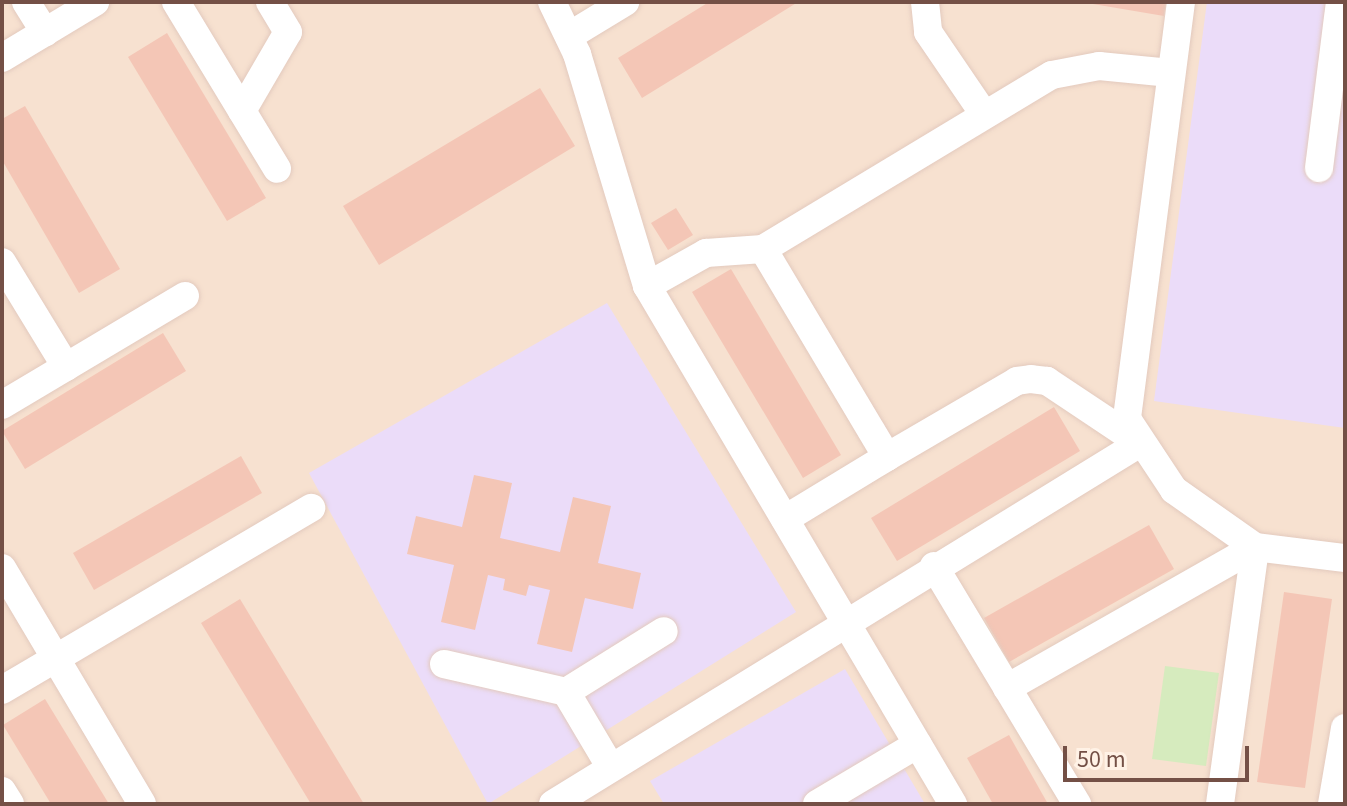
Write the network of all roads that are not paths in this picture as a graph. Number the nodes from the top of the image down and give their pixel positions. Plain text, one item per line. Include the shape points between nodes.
1 (26, 2) edge
2 (95, 2) edge
3 (176, 2) edge
4 (270, 2) edge
5 (552, 2) edge
6 (625, 2) edge
7 (925, 2) edge
8 (1181, 2) edge
9 (1340, 2) edge
10 (45, 32) junction
11 (569, 36) junction
12 (2, 58) edge
13 (1171, 73) junction
14 (242, 111) junction
15 (984, 114) junction
16 (1319, 168) dead end
17 (277, 169) dead end
18 (763, 249) junction
19 (2, 262) edge
20 (647, 286) junction
21 (185, 296) dead end
22 (66, 367) junction
23 (2, 405) edge
24 (1140, 443) junction
25 (887, 457) junction
26 (311, 508) dead end
27 (785, 519) junction
28 (1255, 547) junction
29 (1345, 558) edge
30 (934, 566) junction
31 (2, 568) edge
32 (845, 620) junction
33 (664, 631) dead end
34 (56, 659) junction
35 (444, 664) dead end
36 (1007, 688) junction
37 (2, 690) edge
38 (566, 692) junction
39 (1345, 728) edge
40 (918, 744) junction
41 (611, 768) junction
42 (2, 791) edge
43 (10, 804) edge
44 (142, 804) edge
45 (553, 804) edge
46 (817, 804) edge
47 (953, 804) edge
48 (1077, 804) edge
49 (1220, 804) edge
50 (1332, 804) edge

1 - 10 lane
2 - 10 lane
3 - 14 lane
4 - 14 lane via 288,32
5 - 11 lane
6 - 11 lane
7 - 15 lane via 928,32
8 - 13 lane
9 - 16 lane
10 - 12 lane
11 - 20 lane
13 - 15 lane via 1077,68 1028,87
13 - 24 lane via 1126,406
14 - 17 lane
15 - 18 lane
18 - 20 lane via 706,253
18 - 25 lane
19 - 22 lane
20 - 27 lane
21 - 22 lane
22 - 23 lane
24 - 25 lane via 1047,381 1031,379 1017,381
24 - 28 lane via 1174,490
24 - 30 lane
25 - 27 lane
26 - 34 lane
27 - 32 lane
28 - 29 lane
28 - 36 lane
28 - 49 lane
30 - 32 lane
30 - 36 lane
31 - 34 lane
32 - 40 lane
32 - 41 lane
33 - 38 lane
34 - 37 lane
34 - 44 lane
35 - 38 lane
36 - 48 lane
38 - 41 lane
39 - 50 lane
40 - 46 lane
40 - 47 lane
41 - 45 lane
42 - 43 lane

